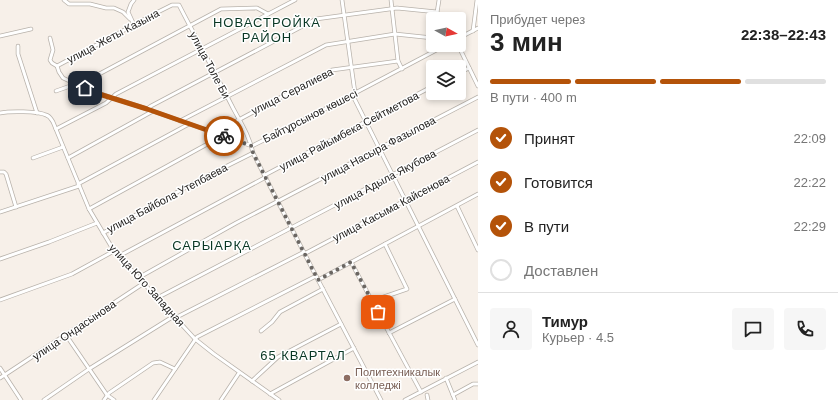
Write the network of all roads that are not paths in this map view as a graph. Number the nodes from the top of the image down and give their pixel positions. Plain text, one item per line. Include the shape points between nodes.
1 (64, 0) edge
2 (134, 0) edge
3 (295, 0) edge
4 (342, 0) edge
5 (391, 0) edge
6 (439, 0) edge
7 (477, 0) edge
8 (180, 7) joint
9 (392, 8) junction
10 (437, 12) joint
11 (268, 14) junction
12 (344, 14) junction
13 (130, 19) junction
14 (134, 25) junction
15 (189, 26) junction
16 (478, 28) edge
17 (31, 29) dead end
18 (473, 31) junction
19 (395, 34) junction
20 (466, 34) edge
21 (0, 36) edge
22 (426, 37) edge
23 (50, 38) dead end
24 (348, 40) junction
25 (18, 46) dead end
26 (202, 49) junction
27 (433, 52) edge
28 (461, 52) edge
29 (398, 61) junction
30 (57, 66) junction
31 (351, 67) junction
32 (469, 68) junction
33 (402, 69) junction
34 (466, 70) edge
35 (215, 72) junction
36 (76, 84) junction
37 (478, 86) edge
38 (85, 88) junction
39 (426, 90) edge
40 (56, 91) dead end
41 (353, 93) junction
42 (227, 95) junction
43 (478, 97) edge
44 (112, 99) junction
45 (147, 109) junction
46 (153, 111) junction
47 (0, 113) edge
48 (37, 113) junction
49 (239, 119) junction
50 (180, 121) junction
51 (366, 122) junction
52 (189, 124) junction
53 (56, 129) junction
54 (478, 130) edge
55 (214, 132) junction
56 (222, 136) junction
57 (252, 146) junction
58 (63, 147) junction
59 (380, 148) junction
60 (253, 153) junction
61 (33, 158) dead end
62 (68, 158) junction
63 (478, 162) edge
64 (0, 172) edge
65 (393, 174) junction
66 (265, 176) junction
67 (79, 185) junction
68 (478, 194) edge
69 (405, 201) junction
70 (278, 202) junction
71 (457, 206) junction
72 (16, 207) junction
73 (89, 209) junction
74 (0, 212) edge
75 (97, 223) junction
76 (418, 226) junction
77 (292, 228) junction
78 (103, 234) junction
79 (385, 244) junction
80 (478, 250) edge
81 (114, 251) junction
82 (304, 253) junction
83 (119, 256) junction
84 (0, 258) edge
85 (351, 262) junction
86 (316, 276) junction
87 (138, 278) junction
88 (318, 280) junction
89 (144, 283) junction
90 (323, 289) junction
91 (157, 298) junction
92 (455, 299) junction
93 (0, 300) edge
94 (372, 301) junction
95 (174, 317) junction
96 (341, 324) junction
97 (261, 331) dead end
98 (390, 333) junction
99 (66, 335) junction
100 (195, 339) junction
101 (478, 346) edge
102 (354, 348) junction
103 (478, 362) edge
104 (0, 368) edge
105 (175, 369) junction
106 (89, 370) junction
107 (240, 373) junction
108 (4, 376) junction
109 (0, 378) edge
110 (446, 378) junction
111 (252, 381) junction
112 (478, 384) edge
113 (421, 392) junction
114 (270, 394) junction
115 (427, 394) dead end
116 (453, 394) junction
117 (107, 395) junction
118 (21, 400) edge
119 (44, 400) edge
120 (104, 400) edge
121 (114, 400) edge
122 (154, 400) edge
123 (221, 400) edge
124 (279, 400) edge
125 (381, 400) edge
126 (405, 400) edge
127 (428, 400) edge
128 (455, 400) edge

1 - 13 street via 69,4 114,8
2 - 13 street via 128,12
3 - 11 street
4 - 12 street
5 - 9 street
6 - 10 street
7 - 18 street
8 - 14 street, улица Жеты Казына via 177,4 172,5
8 - 15 street, улица Толе Би
9 - 10 street
9 - 12 street
9 - 19 street
11 - 15 street via 257,8 224,9
11 - 26 street
12 - 24 street
12 - 35 street via 308,23
13 - 14 street
14 - 30 street, улица Жеты Казына
15 - 26 street, улица Толе Би
15 - 38 street via 85,82
16 - 18 street
17 - 21 street
18 - 20 street
19 - 22 street
19 - 24 street
19 - 29 street
23 - 30 street via 53,50 50,60
24 - 31 street
24 - 42 street via 321,46
25 - 48 street via 18,54
26 - 35 street, улица Толе Би
26 - 44 street via 116,94
27 - 33 street, Байтұрсынов көшесі
28 - 32 street
29 - 31 street, улица Сералиева
29 - 33 street
30 - 36 street, улица Жеты Казына via 63,78
31 - 41 street
31 - 49 street, улица Сералиева via 332,70
32 - 34 street
32 - 37 street
33 - 41 street, Байтұрсынов көшесі
35 - 42 street, улица Толе Би
35 - 45 street
36 - 38 street, улица Жеты Казына
36 - 40 street
38 - 44 street, Байтұрсынов көшесі
39 - 51 street, улица Райымбека Сейтметова
41 - 51 street
41 - 57 street, Байтұрсынов көшесі
42 - 49 street, улица Толе Би
42 - 50 street
43 - 59 street, улица Насыра Фазылова
44 - 45 street, Байтұрсынов көшесі
44 - 53 street
45 - 46 street, Байтұрсынов көшесі
46 - 50 street, Байтұрсынов көшесі
46 - 62 street
47 - 48 street, улица Юго Западная
48 - 53 street, улица Юго Западная via 49,116
49 - 55 street, улица Сералиева
49 - 57 street, улица Толе Би
50 - 52 street, Байтұрсынов көшесі
51 - 59 street
51 - 66 street, улица Райымбека Сейтметова
52 - 55 street, Байтұрсынов көшесі
52 - 67 street
53 - 58 street, улица Юго Западная
54 - 65 street, улица Адыла Якубова
55 - 56 street, Байтұрсынов көшесі
56 - 57 street, Байтұрсынов көшесі
56 - 73 street
57 - 60 street, улица Толе Би
58 - 61 street
58 - 62 street, улица Юго Западная
59 - 65 street
59 - 70 street, улица Насыра Фазылова
60 - 66 street, улица Толе Би
60 - 78 street, улица Байбола Утепбаева
62 - 67 street, улица Юго Западная
63 - 69 street, улица Касыма Кайсенова
64 - 72 street via 6,174
65 - 69 street
65 - 77 street, улица Адыла Якубова
66 - 70 street, улица Толе Би
66 - 83 street, улица Райымбека Сейтметова
67 - 72 street
67 - 73 street, улица Юго Западная
68 - 71 street
69 - 76 street
69 - 82 street, улица Касыма Кайсенова
70 - 77 street, улица Толе Би
70 - 87 street, улица Насыра Фазылова
71 - 76 street
71 - 80 street
72 - 74 street
73 - 75 street, улица Юго Западная
75 - 78 street, улица Юго Западная
75 - 84 street
76 - 79 street
76 - 92 street
77 - 82 street, улица Толе Би
77 - 91 street, улица Адыла Якубова
78 - 81 street, улица Юго Западная
79 - 85 street
79 - 94 street via 407,289
81 - 83 street, улица Юго Западная
81 - 93 street via 72,274
82 - 86 street, улица Толе Би
82 - 95 street, улица Касыма Кайсенова
83 - 87 street, улица Юго Западная
85 - 88 street
85 - 94 street
86 - 88 street, улица Толе Би
86 - 100 street via 206,331
87 - 89 street, улица Юго Западная
88 - 90 street, улица Толе Би
89 - 91 street, улица Юго Западная
89 - 99 street, улица Ондасынова
90 - 96 street, улица Толе Би
90 - 97 street via 280,312
91 - 95 street, улица Юго Западная
92 - 98 street
92 - 101 street
94 - 98 street
95 - 100 street, улица Юго Западная
95 - 106 street, улица Касыма Кайсенова
96 - 102 street, улица Толе Би
96 - 111 street via 278,357
98 - 113 street
99 - 106 street
99 - 108 street, улица Ондасынова
100 - 105 street
100 - 107 street, улица Юго Западная
102 - 114 street
102 - 125 street, улица Толе Би
103 - 110 street
104 - 108 street
105 - 117 street via 155,362
105 - 122 street
106 - 117 street
106 - 119 street, улица Касыма Кайсенова
107 - 111 street, улица Юго Западная
107 - 123 street
108 - 109 street, улица Ондасынова
108 - 118 street
110 - 113 street
110 - 116 street
111 - 114 street, улица Юго Западная
112 - 116 street
113 - 126 street
114 - 124 street, улица Юго Западная
115 - 127 street
116 - 128 street
117 - 120 street
117 - 121 street

